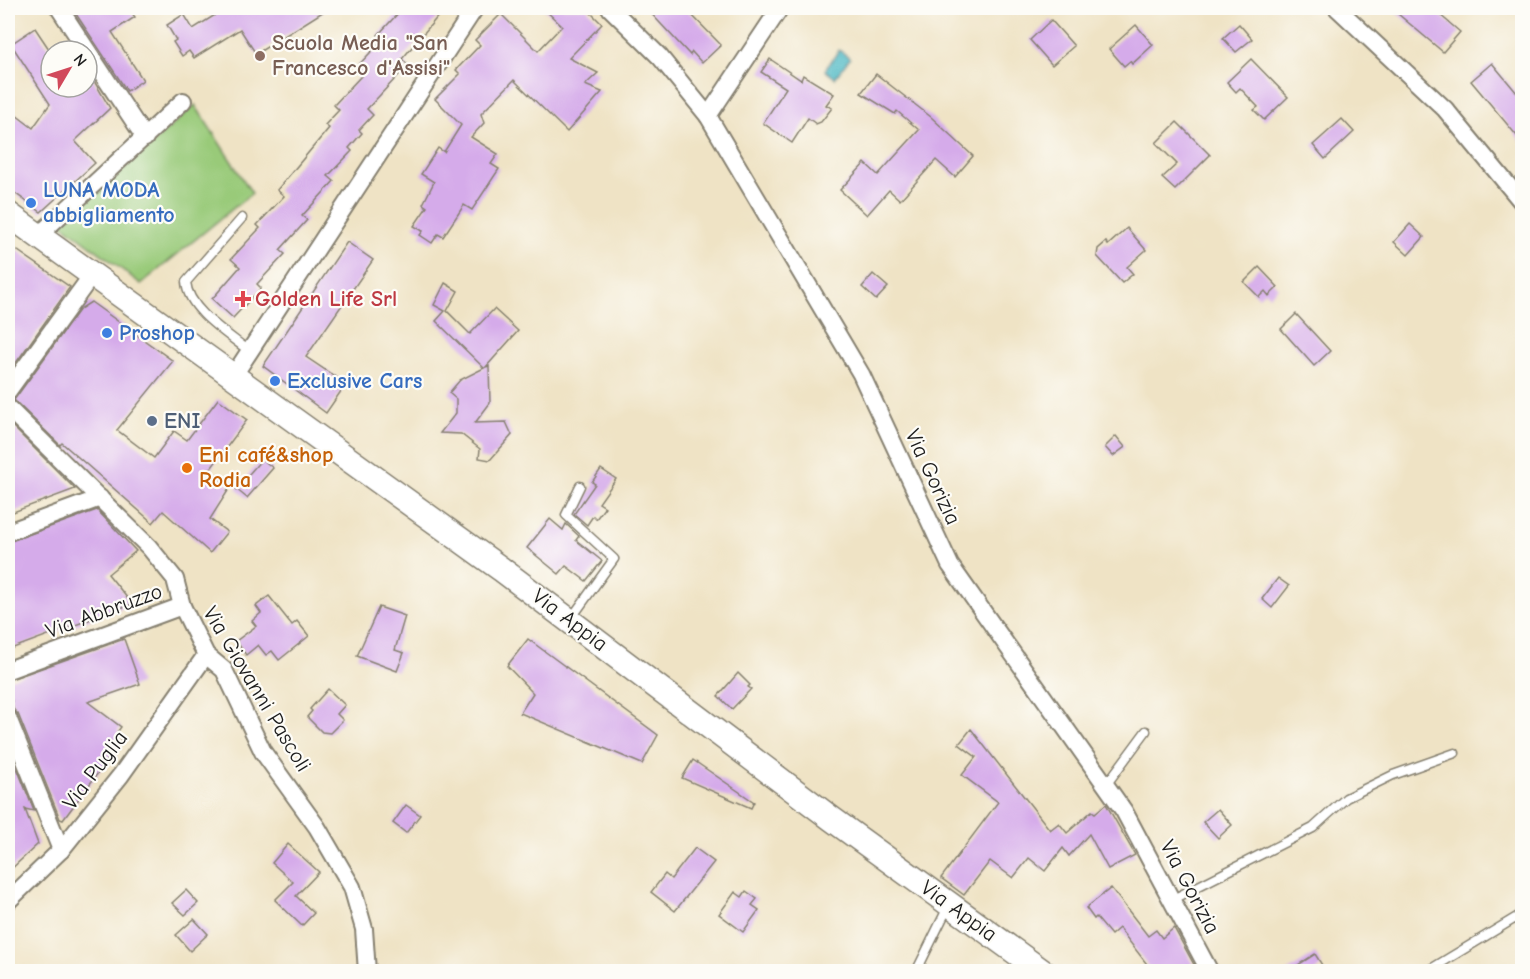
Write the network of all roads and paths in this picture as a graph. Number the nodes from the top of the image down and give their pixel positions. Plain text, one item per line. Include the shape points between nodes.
1 (60, 8) edge
2 (475, 8) edge
3 (610, 8) edge
4 (780, 8) edge
5 (1337, 8) edge
6 (183, 101) dead end
7 (708, 116) junction
8 (145, 138) junction
9 (1522, 202) edge
10 (8, 214) edge
11 (242, 218) dead end
12 (38, 236) junction
13 (92, 275) junction
14 (249, 351) junction
15 (232, 378) junction
16 (8, 390) edge
17 (8, 408) edge
18 (580, 486) dead end
19 (100, 498) junction
20 (8, 532) edge
21 (182, 606) junction
22 (569, 620) junction
23 (206, 655) junction
24 (8, 670) edge
25 (8, 718) edge
26 (1146, 731) dead end
27 (1455, 753) dead end
28 (1106, 785) junction
29 (61, 850) junction
30 (1171, 900) junction
31 (8, 901) edge
32 (949, 903) junction
33 (1522, 914) edge
34 (367, 972) edge
35 (916, 972) edge
36 (1043, 972) edge
37 (1210, 972) edge
38 (1426, 972) edge

1 - 8 street
2 - 14 street
3 - 7 street, Via Gorizia via 660,57
4 - 7 street
5 - 9 street via 1445,109
6 - 8 street
7 - 28 street, Via Gorizia via 861,374 950,565
8 - 12 street
10 - 12 main road, Via Appia
11 - 14 lane via 186,282 187,292 202,311
12 - 13 main road, Via Appia
13 - 15 main road, Via Appia
13 - 16 street
14 - 15 street
15 - 22 main road, Via Appia
17 - 19 street, Via Giovanni Pascoli
18 - 22 lane via 566,515 614,559
19 - 20 street
19 - 21 street, Via Giovanni Pascoli via 175,579
21 - 23 street, Via Giovanni Pascoli
21 - 24 street, Via Abbruzzo
22 - 32 main road, Via Appia
23 - 29 street, Via Puglia via 121,775
23 - 34 street, Via Giovanni Pascoli via 224,670 263,752 322,835 352,886 364,929
25 - 29 street
26 - 28 lane
27 - 30 lane via 1393,775 1346,798 1313,828
28 - 30 street, Via Gorizia
29 - 31 street, Via Puglia
30 - 37 street, Via Gorizia
32 - 35 lane
32 - 36 main road, Via Appia
33 - 38 lane

